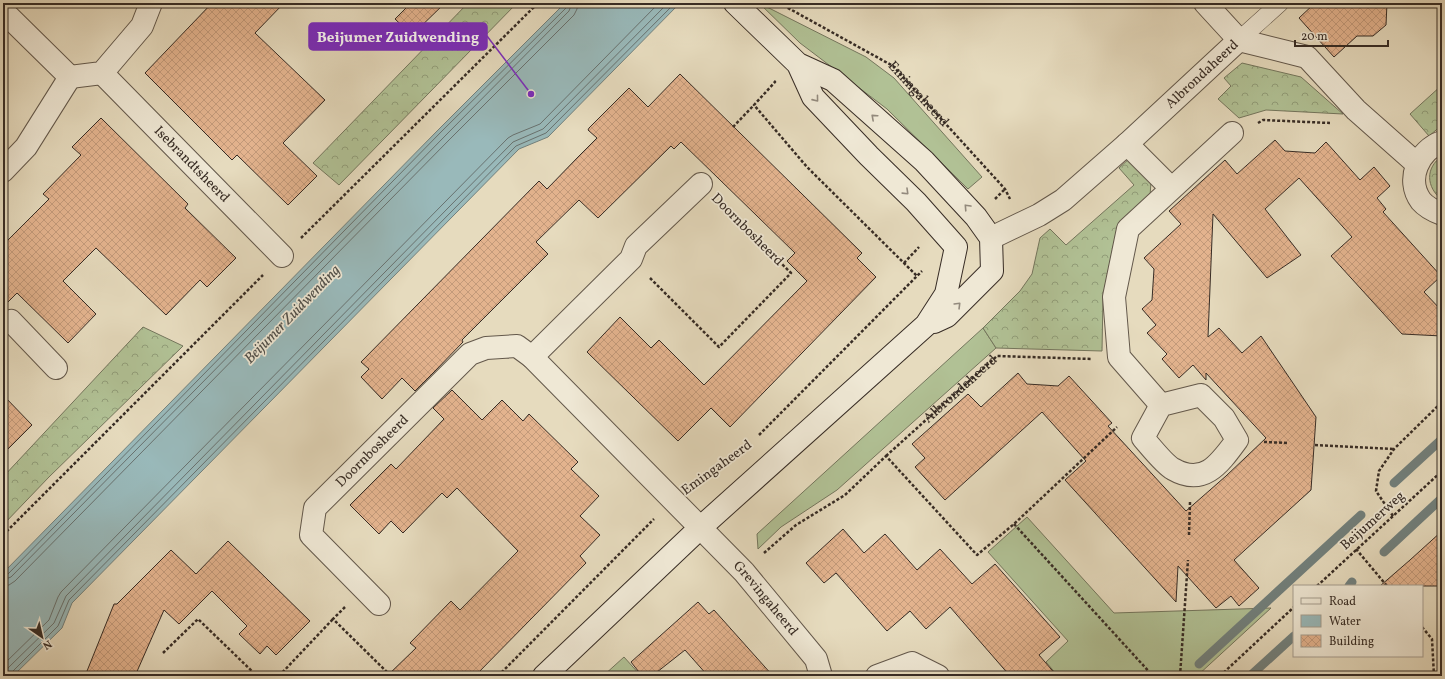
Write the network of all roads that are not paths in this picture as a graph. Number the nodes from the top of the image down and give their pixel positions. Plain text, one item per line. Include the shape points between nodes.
1 (151, 3) edge
2 (735, 3) edge
3 (1205, 3) edge
4 (1280, 3) edge
5 (3, 11) edge
6 (1239, 40) junction
7 (798, 64) junction
8 (102, 73) junction
9 (70, 77) junction
10 (1232, 133) road end
11 (1442, 142) edge
12 (1128, 144) junction
13 (1417, 164) junction
14 (3, 171) edge
15 (701, 184) road end
16 (1171, 188) junction
17 (1442, 214) edge
18 (991, 238) junction
19 (956, 247) junction
20 (282, 256) dead end
21 (3, 324) edge
22 (926, 325) junction
23 (532, 357) junction
24 (56, 368) dead end
25 (1161, 405) junction
26 (700, 528) junction
27 (379, 604) dead end
28 (544, 676) edge
29 (821, 676) edge
30 (877, 676) edge
31 (938, 676) edge

1 - 8 street via 142,26
2 - 7 street
3 - 6 street
4 - 6 lane
5 - 9 street
6 - 12 street, Albrondaheerd
6 - 13 street, Albrondaheerd via 1307,57 1361,114
18 -> 7 street via 976,217 924,161 833,80
7 -> 19 street via 813,97 916,202
8 - 9 street
8 - 20 street, Isebrandtsheerd
9 - 14 street via 26,147
10 - 16 street
11 - 13 street via 1425,152
12 - 16 street
12 - 18 street, Albrondaheerd via 1063,200 1022,224
13 - 17 street via 1414,176 1421,200
15 - 23 street, Doornbosheerd via 636,246 631,259
16 - 25 street via 1128,229 1114,296 1119,357
18 - 19 street
22 -> 18 street, Emingaheerd via 947,316 992,271
19 - 22 street, Emingaheerd via 946,294
21 - 24 street via 11,322
22 - 26 street, Emingaheerd
23 - 26 street, Doornbosheerd
23 - 27 street, Doornbosheerd via 517,346 486,348 470,354 315,508 311,535
25 - 25 street via 1201,395 1224,418 1237,440 1225,457 1207,474 1191,477 1172,469 1143,438
26 - 28 street, Emingaheerd
26 - 29 street, Grevingaheerd via 744,572 816,659
30 - 31 street via 912,663

